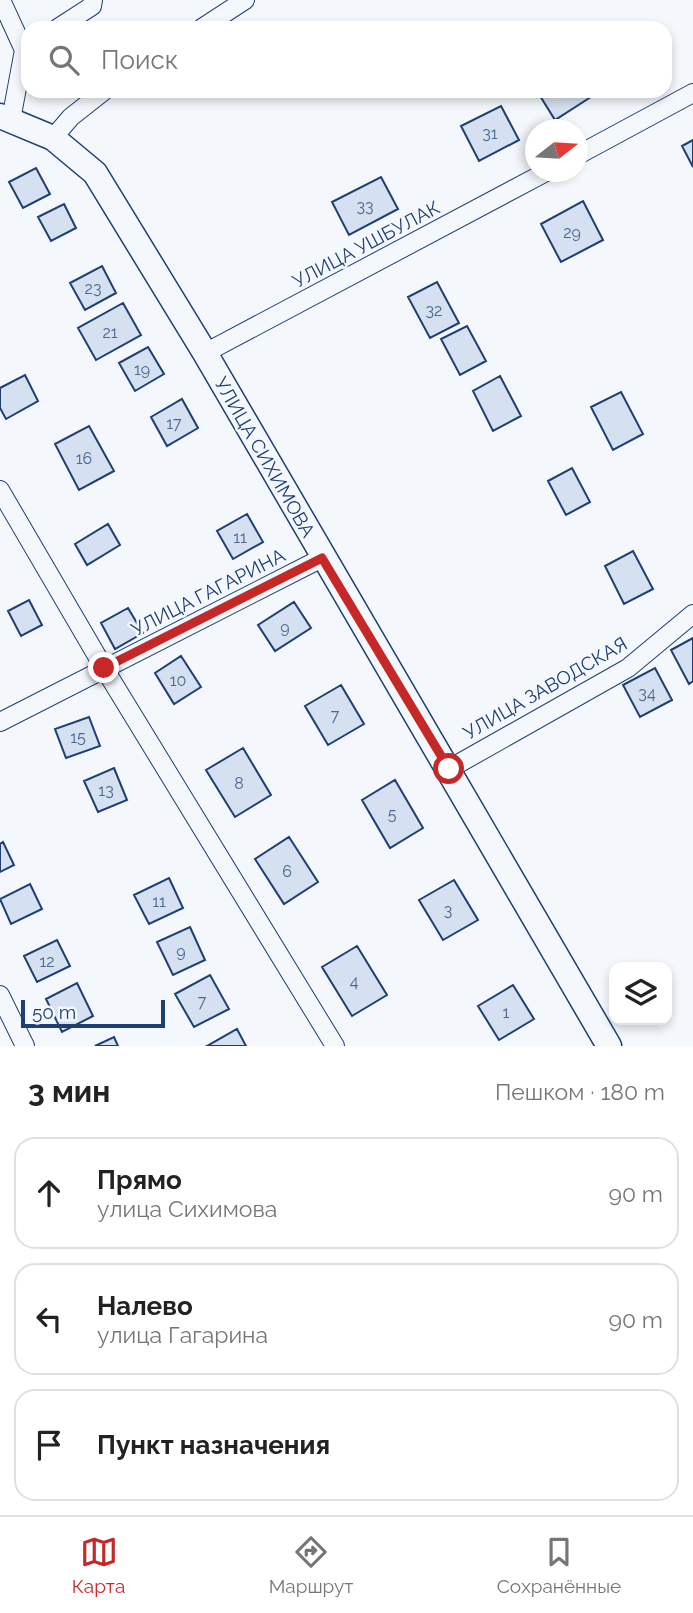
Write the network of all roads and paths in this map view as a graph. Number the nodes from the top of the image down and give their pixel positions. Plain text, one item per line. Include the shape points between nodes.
1 (1, 0) edge
2 (93, 0) edge
3 (245, 0) edge
4 (69, 21) edge
5 (213, 21) edge
6 (21, 39) edge
7 (21, 66) edge
8 (693, 93) edge
9 (95, 98) edge
10 (6, 118) edge
11 (53, 138) junction
12 (588, 150) edge
13 (527, 182) edge
14 (205, 353) junction
15 (0, 490) edge
16 (322, 558) junction
17 (693, 614) edge
18 (104, 668) junction
19 (0, 722) edge
20 (449, 769) junction
21 (0, 995) edge
22 (25, 1046) edge
23 (335, 1046) edge
24 (609, 1046) edge

1 - 6 street, УЛИЦА СИХИМОВА
2 - 4 street via 92,6
3 - 5 street
7 - 10 street, УЛИЦА СИХИМОВА
8 - 12 street
9 - 11 street
10 - 11 street, УЛИЦА СИХИМОВА
11 - 14 street, УЛИЦА СИХИМОВА via 95,173
13 - 14 street, УЛИЦА УШБУЛАК
14 - 16 street, УЛИЦА СИХИМОВА
15 - 18 street
16 - 18 street, УЛИЦА ГАГАРИНА
16 - 20 street, УЛИЦА СИХИМОВА
17 - 20 street, УЛИЦА ЗАВОДСКАЯ via 628,668
18 - 19 street, УЛИЦА ГАГАРИНА
18 - 23 street
20 - 24 street, УЛИЦА СИХИМОВА
21 - 22 street

